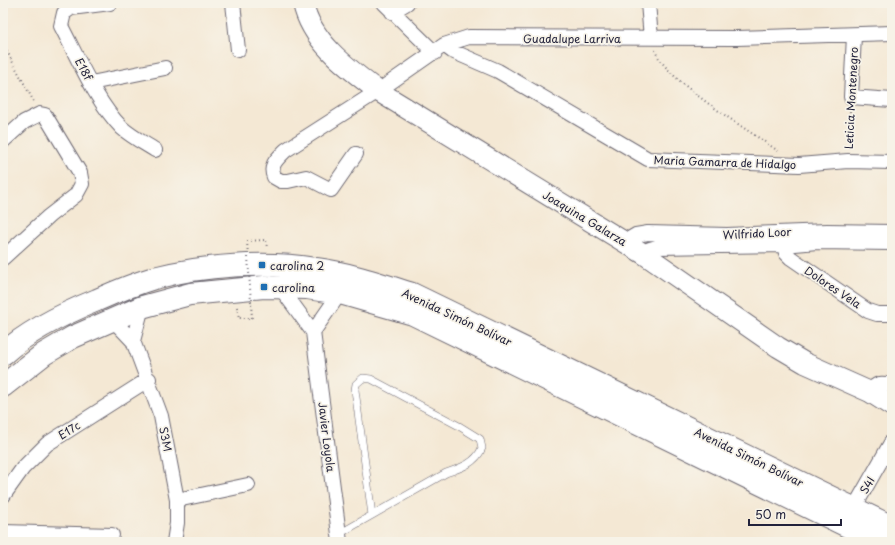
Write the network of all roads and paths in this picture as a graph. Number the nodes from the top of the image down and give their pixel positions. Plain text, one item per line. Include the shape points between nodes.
1 (110, 3) edge
2 (233, 3) edge
3 (304, 3) edge
4 (407, 3) edge
5 (648, 3) edge
6 (388, 8) edge
7 (892, 33) edge
8 (854, 34) junction
9 (651, 38) junction
10 (3, 44) edge
11 (439, 49) junction
12 (238, 50) dead end
13 (165, 68) dead end
14 (91, 83) junction
15 (378, 91) junction
16 (851, 97) junction
17 (892, 100) edge
18 (40, 114) junction
19 (3, 141) edge
20 (155, 150) dead end
21 (356, 154) dead end
22 (848, 161) junction
23 (892, 162) edge
24 (799, 165) junction
25 (892, 232) edge
26 (266, 240) dead end
27 (624, 242) junction
28 (892, 243) edge
29 (784, 245) junction
30 (644, 254) junction
31 (3, 258) edge
32 (280, 287) junction
33 (340, 293) junction
34 (142, 307) junction
35 (892, 314) edge
36 (239, 318) dead end
37 (112, 319) junction
38 (313, 332) junction
39 (134, 341) junction
40 (3, 354) edge
41 (149, 379) junction
42 (892, 385) edge
43 (3, 386) edge
44 (870, 392) junction
45 (892, 406) edge
46 (892, 441) edge
47 (248, 485) dead end
48 (3, 496) edge
49 (177, 500) junction
50 (854, 508) junction
51 (372, 515) junction
52 (892, 527) edge
53 (3, 532) edge
54 (112, 535) dead end
55 (340, 538) edge
56 (174, 542) edge
57 (880, 542) edge

1 - 14 street, E18f via 71,8 62,18 61,26
2 - 12 street
3 - 15 street, Joaquina Galarza via 308,19 329,49 348,68
4 - 6 street
5 - 9 street
6 - 11 street, Maria Gamarra de Hidalgo
7 - 8 street, Guadalupe Larriva
8 - 9 street, Guadalupe Larriva
8 - 16 street, Leticia Montenegro
9 - 11 street, Guadalupe Larriva via 469,37
9 - 24 path via 657,58 680,82
10 - 18 path
11 - 15 street, Guadalupe Larriva
11 - 24 street, Maria Gamarra de Hidalgo via 452,51 498,71 648,159
13 - 14 street
14 - 20 street, E18f via 121,127
15 - 21 street, Guadalupe Larriva via 286,150 272,167 274,177 281,181 306,177 331,190
15 - 27 street, Joaquina Galarza
16 - 17 street
16 - 22 path, Leticia Montenegro
18 - 19 street via 24,122
18 - 31 street via 45,115 80,173 82,184 76,195
22 - 23 street, Maria Gamarra de Hidalgo
22 - 24 street, Maria Gamarra de Hidalgo
25 - 27 street, Wilfrido Loor via 648,234 636,235
26 - 36 path, bridge via 247,242 252,318
27 - 30 street, Joaquina Galarza
28 - 29 street, Wilfrido Loor via 817,242
29 - 30 street, Wilfrido Loor via 657,248 650,249
29 - 35 street, Dolores Vela via 786,253 791,258 868,311
30 - 44 street, Joaquina Galarza via 778,347 805,363
32 - 33 highway, Avenida Simón Bolívar
32 - 34 highway, Avenida Simón Bolívar via 190,294
32 - 38 street, Javier Loyola
33 - 38 street
33 - 57 highway, Avenida Simón Bolívar via 413,314
34 - 37 highway, Avenida Simón Bolívar
34 - 39 street
37 - 39 street, S3M
37 - 43 highway, Avenida Simón Bolívar via 44,354
38 - 55 street, Javier Loyola
39 - 41 street, S3M
40 - 50 highway, Avenida Simón Bolívar via 40,328 80,307 153,279 190,271 262,264 350,275 412,294
41 - 48 street, E17c via 46,444 23,468
41 - 49 street, S3M via 161,416
42 - 44 street via 880,383 874,385
44 - 45 street, Joaquina Galarza
46 - 50 street, S4I
47 - 49 street
49 - 56 street, S3M
50 - 52 highway, Avenida Simón Bolívar
51 - 51 lane via 446,473 462,468 476,459 482,448 480,439 459,426 371,379 363,378 356,384 355,390
51 - 55 lane
53 - 54 street

